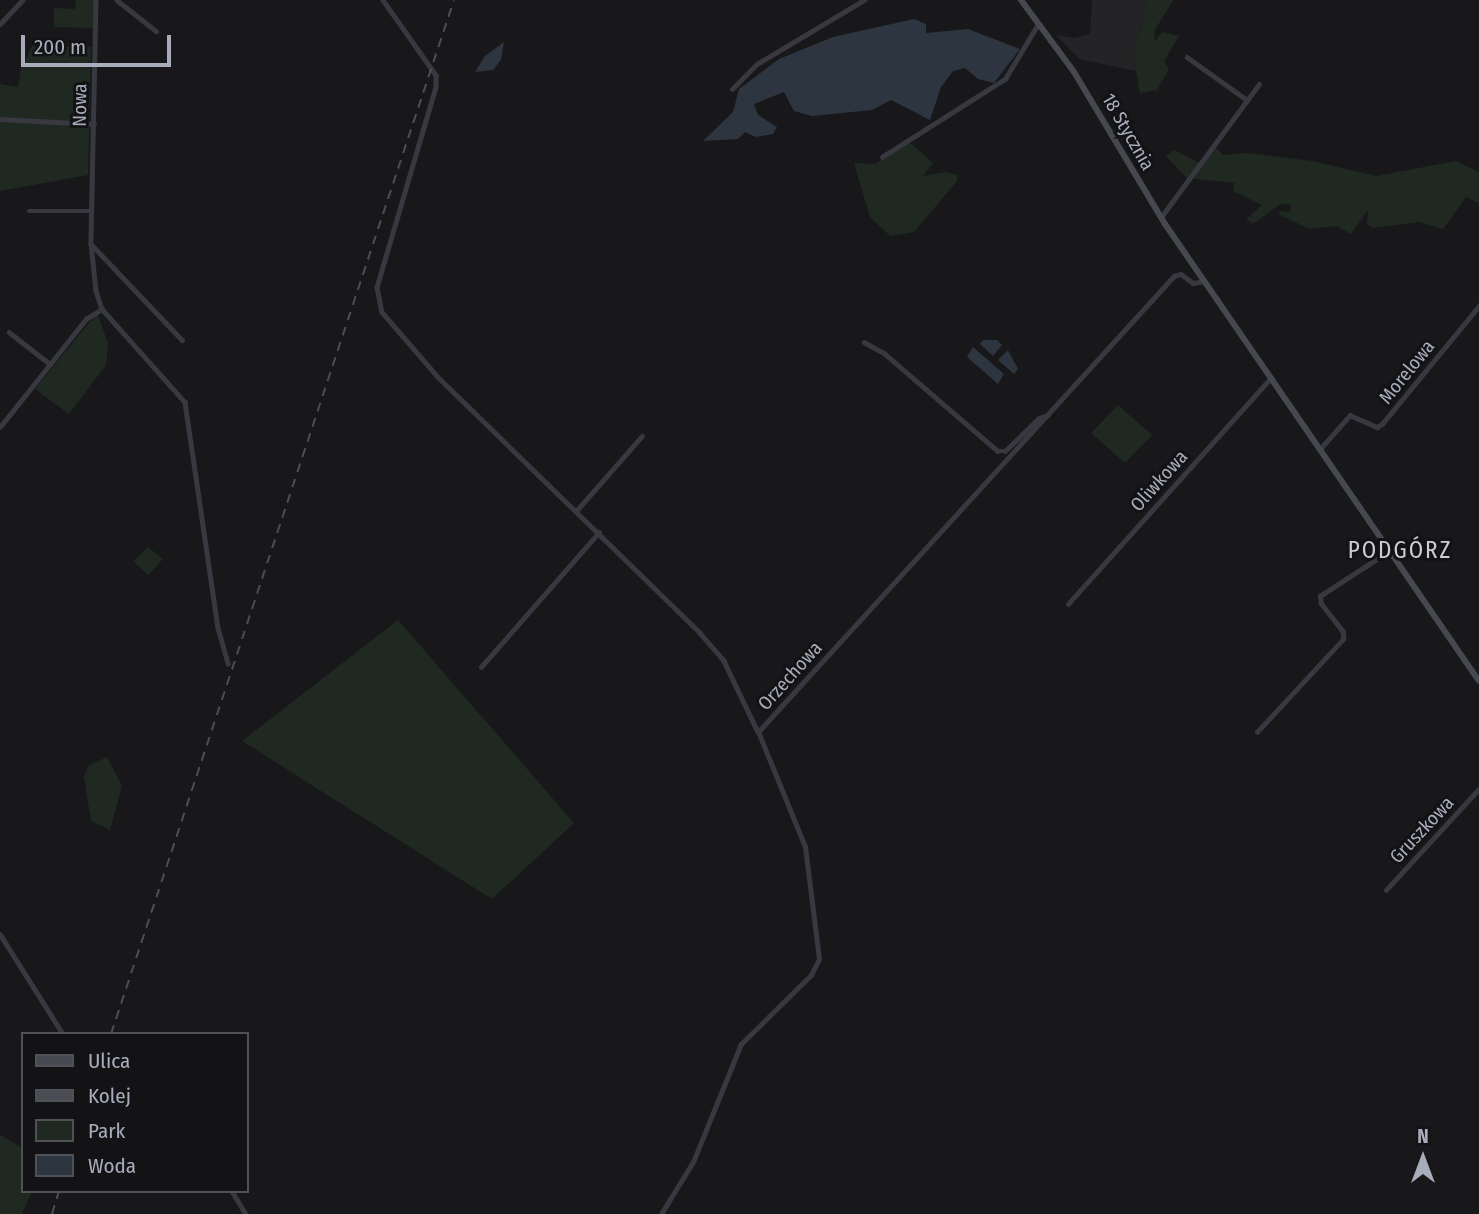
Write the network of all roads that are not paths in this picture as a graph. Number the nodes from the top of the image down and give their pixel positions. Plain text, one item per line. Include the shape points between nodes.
1 (22, 0) edge
2 (96, 0) edge
3 (117, 0) edge
4 (383, 0) edge
5 (864, 0) edge
6 (1021, 0) edge
7 (0, 24) edge
8 (1038, 24) junction
9 (156, 31) dead end
10 (1187, 57) dead end
11 (1259, 84) dead end
12 (732, 89) dead end
13 (1247, 100) junction
14 (0, 119) edge
15 (94, 124) junction
16 (882, 157) dead end
17 (29, 211) dead end
18 (92, 211) junction
19 (1161, 217) junction
20 (91, 244) junction
21 (1205, 281) junction
22 (1479, 306) edge
23 (102, 309) junction
24 (9, 332) dead end
25 (182, 340) dead end
26 (864, 342) dead end
27 (50, 364) junction
28 (1271, 378) junction
29 (1049, 415) junction
30 (0, 427) edge
31 (642, 436) dead end
32 (1320, 449) junction
33 (577, 510) junction
34 (599, 532) junction
35 (1389, 551) junction
36 (1068, 604) dead end
37 (228, 664) dead end
38 (481, 667) dead end
39 (1479, 681) edge
40 (758, 732) junction
41 (1257, 732) dead end
42 (1479, 789) edge
43 (1386, 890) dead end
44 (0, 934) edge
45 (62, 1032) edge
46 (233, 1193) edge
47 (246, 1214) edge
48 (661, 1214) edge

1 - 7 street
2 - 15 street, Nowa
3 - 9 street
4 - 33 street, Orzechowa via 436,75 436,87 377,288 382,312 437,376
5 - 12 street via 757,64
6 - 8 street, 18 Stycznia
8 - 16 street via 1005,79
8 - 19 street, 18 Stycznia via 1081,84
10 - 13 street
11 - 13 street
13 - 19 street
14 - 15 street
15 - 18 street, Nowa
17 - 18 street
18 - 20 street, Nowa
19 - 21 street, 18 Stycznia
20 - 23 street, Nowa
20 - 25 street
21 - 28 street, 18 Stycznia
21 - 29 street, Orzechowa via 1193,283 1181,274 1174,276
22 - 32 street, Morelowa via 1382,424 1377,428 1350,415
23 - 27 street via 86,319
23 - 37 street via 186,402 218,628
24 - 27 street
26 - 29 street via 1002,452 1039,418
27 - 30 street
28 - 32 street, 18 Stycznia
28 - 36 street, Oliwkowa
29 - 40 street, Orzechowa
31 - 33 street
32 - 35 street, 18 Stycznia
33 - 34 street, Orzechowa
34 - 38 street
34 - 40 street, Orzechowa via 724,661
35 - 39 street, 18 Stycznia
35 - 41 street via 1320,596 1343,639
40 - 48 street via 805,847 819,959 811,975 741,1044 693,1162
42 - 43 street, Gruszkowa
44 - 45 street
46 - 47 street

